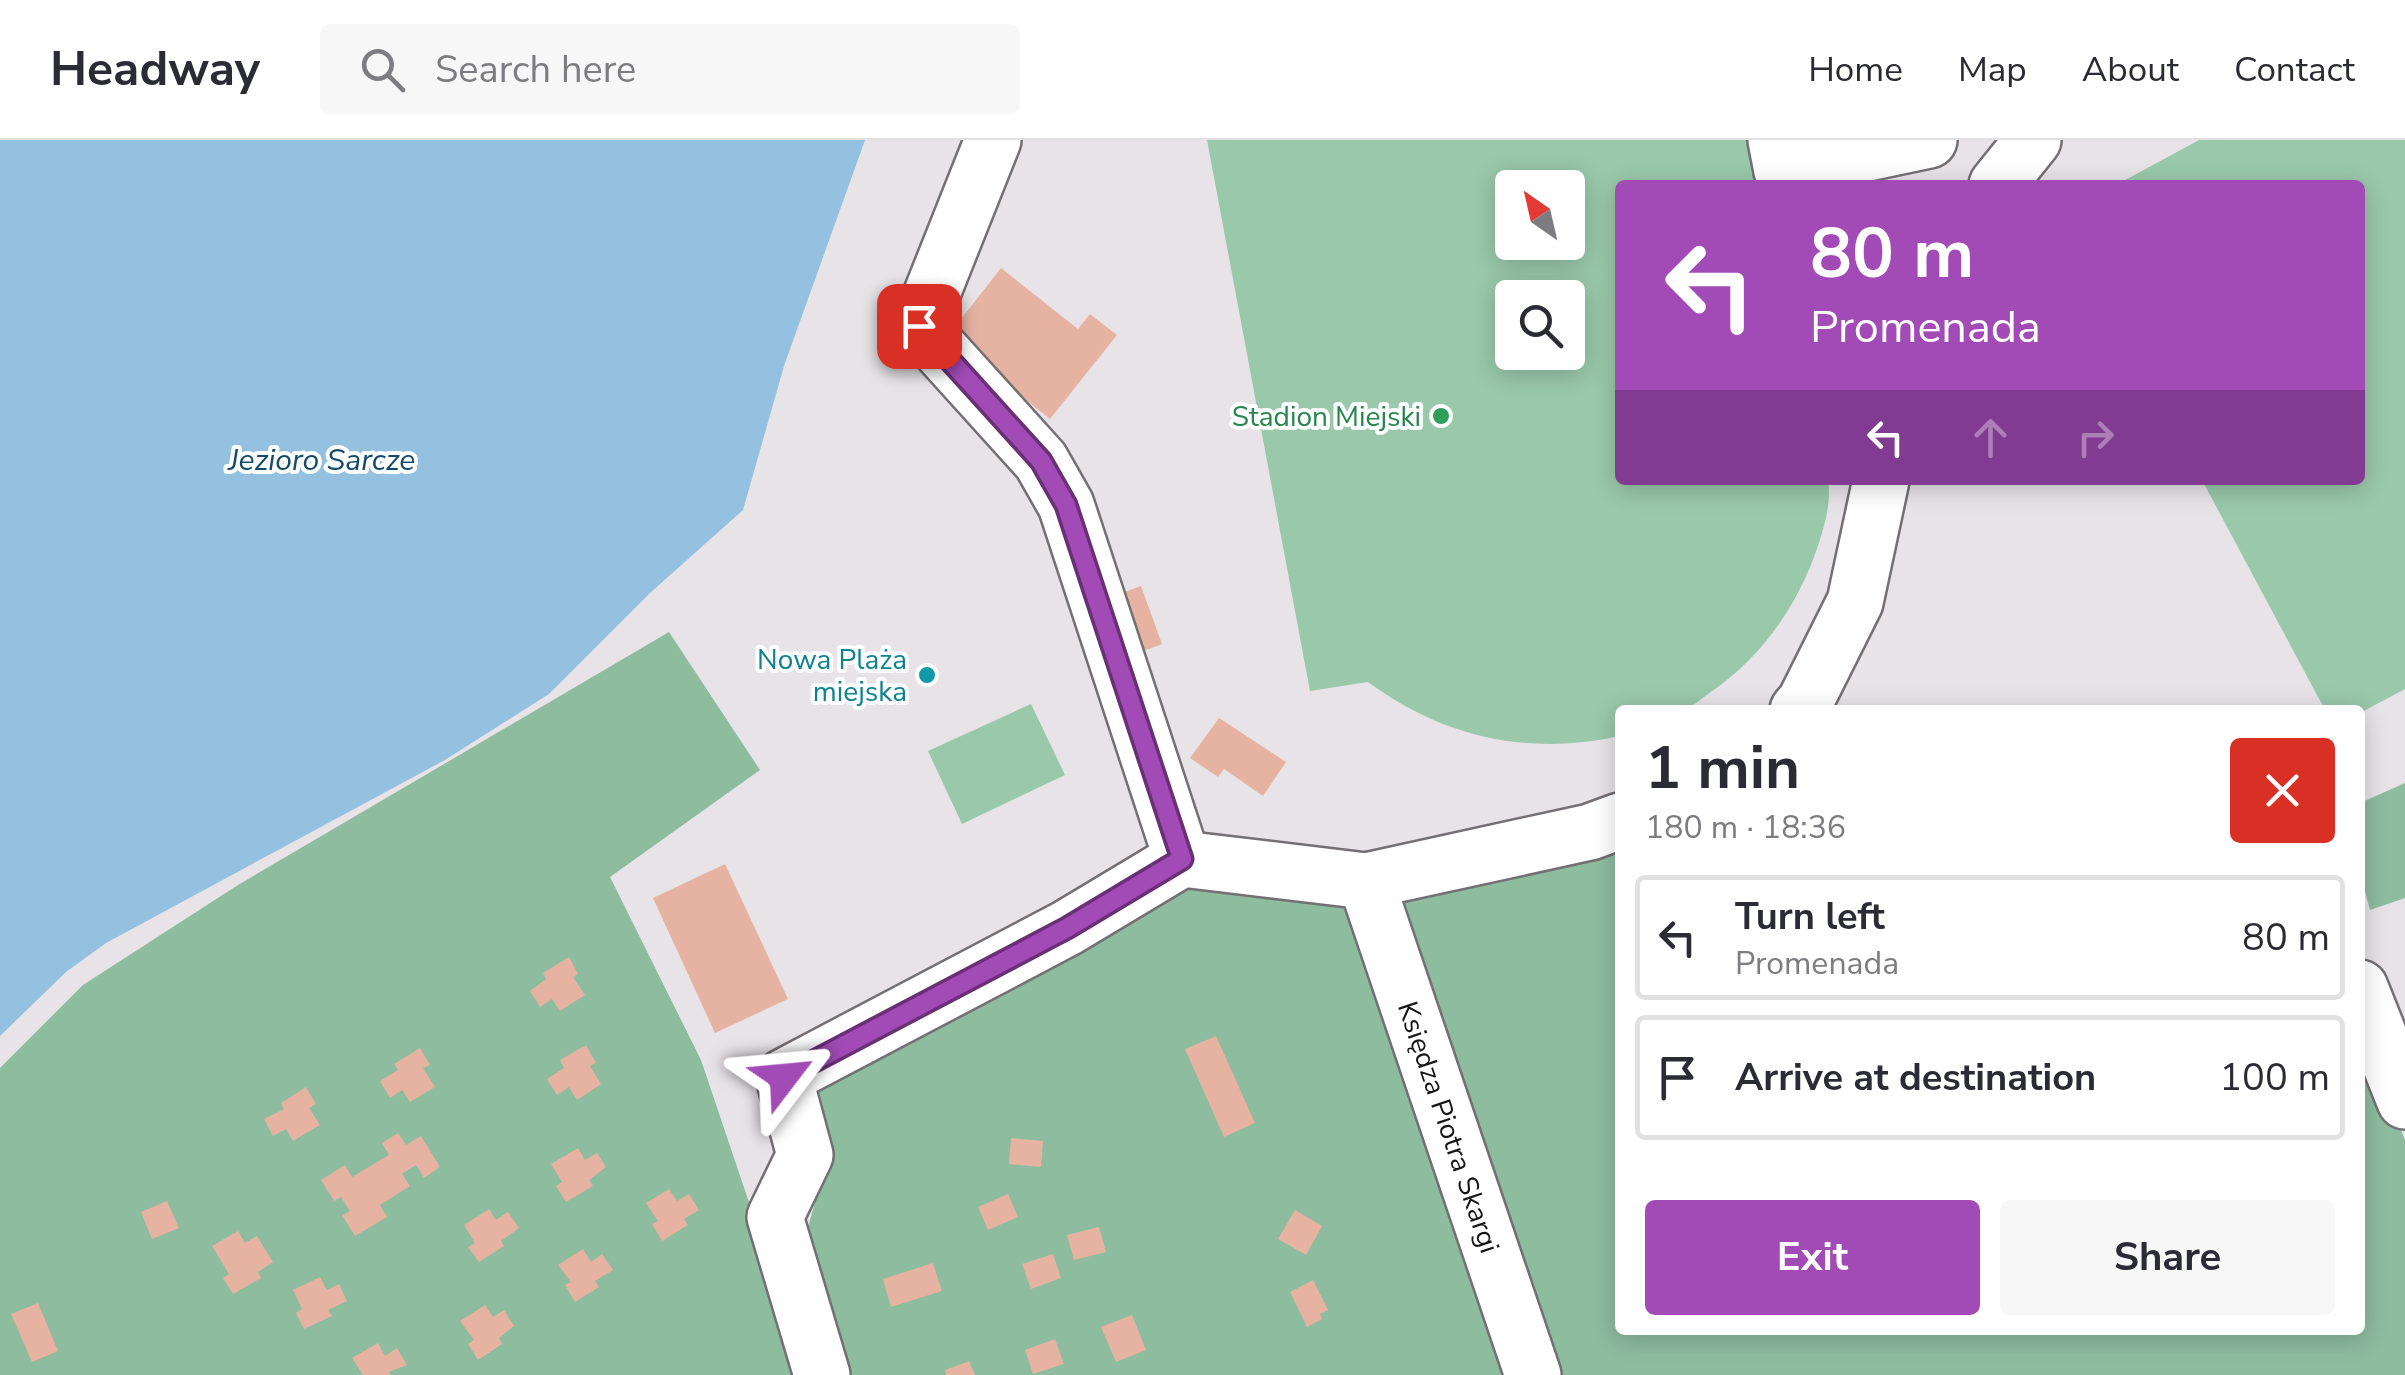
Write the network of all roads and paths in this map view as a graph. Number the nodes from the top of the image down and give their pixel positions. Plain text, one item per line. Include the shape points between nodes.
1 (992, 140) edge
2 (1776, 140) edge
3 (1929, 140) edge
4 (1880, 485) edge
5 (1802, 705) edge
6 (1615, 824) edge
7 (1182, 859) junction
8 (1366, 882) junction
9 (2365, 1001) edge
10 (2405, 1102) edge
11 (822, 1375) edge
12 (1533, 1375) edge

1 - 7 street via 919,326 1041,461 1066,505
2 - 3 street via 1782,171
4 - 5 street via 1855,602
6 - 8 street
7 - 8 street
7 - 11 street via 1067,928 784,1077 804,1156 775,1217
8 - 12 street, Księdza Piotra Skargi
9 - 10 street

